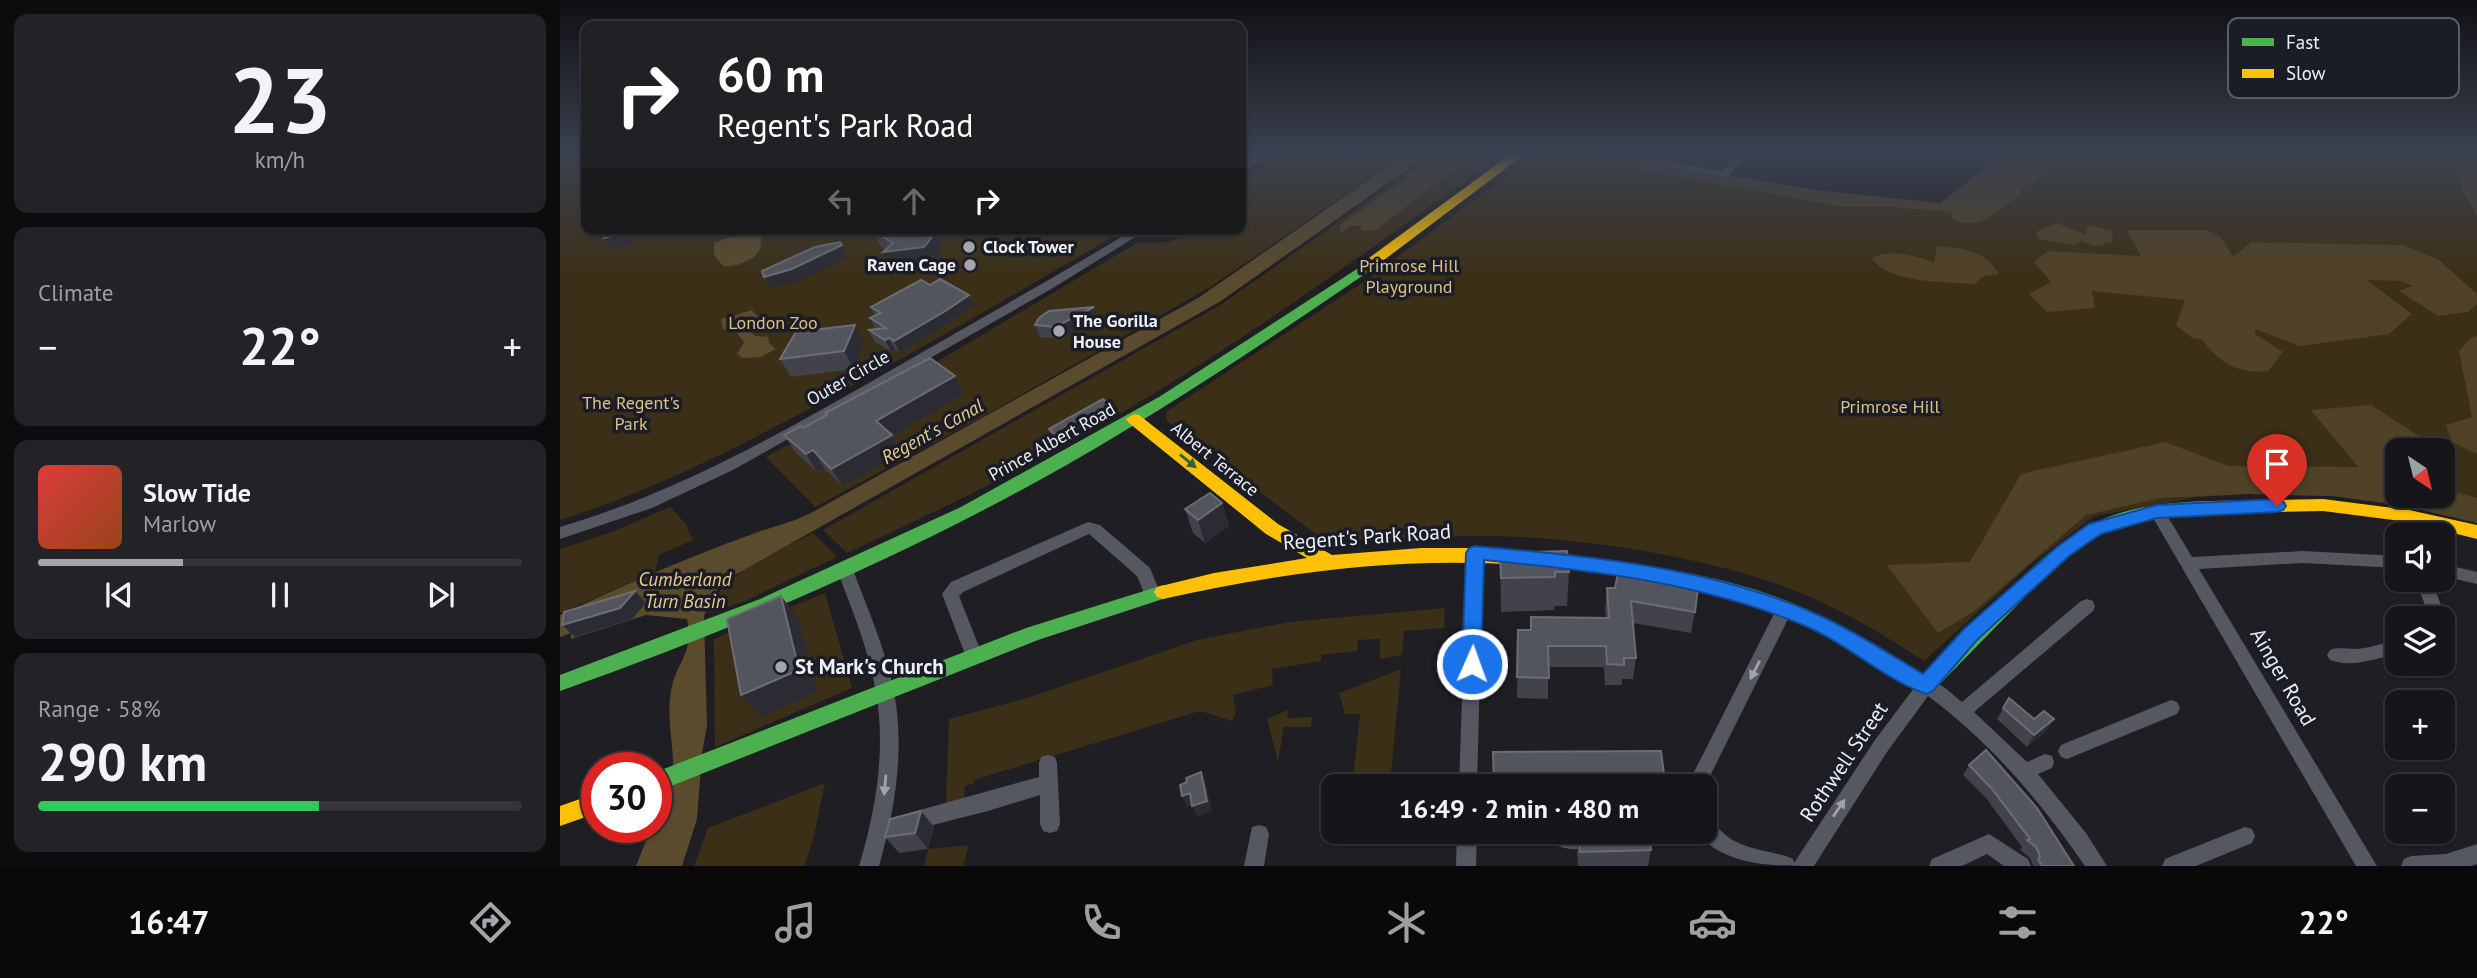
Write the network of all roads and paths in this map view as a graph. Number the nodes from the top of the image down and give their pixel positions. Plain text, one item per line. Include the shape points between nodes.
1 (1463, 194) edge
2 (1133, 235) edge
3 (1134, 419) junction
4 (2157, 511) junction
5 (1272, 529) junction
6 (2477, 532) edge
7 (560, 533) edge
8 (1475, 553) junction
9 (1328, 561) junction
10 (2385, 561) edge
11 (2190, 564) junction
12 (1279, 566) junction
13 (845, 570) junction
14 (2455, 573) edge
15 (2477, 578) edge
16 (1153, 595) junction
17 (2087, 606) dead end
18 (1785, 608) junction
19 (2385, 649) edge
20 (2336, 655) dead end
21 (974, 657) junction
22 (560, 683) edge
23 (1926, 685) junction
24 (885, 693) junction
25 (2171, 708) dead end
26 (1962, 712) junction
27 (2067, 751) dead end
28 (2045, 762) dead end
29 (2024, 772) junction
30 (1468, 774) edge
31 (1702, 774) edge
32 (672, 776) edge
33 (581, 809) edge
34 (560, 816) edge
35 (1050, 824) dead end
36 (881, 828) junction
37 (1259, 834) dead end
38 (2245, 836) dead end
39 (1717, 842) edge
40 (1467, 844) edge
41 (2477, 855) edge
42 (869, 866) edge
43 (1254, 866) edge
44 (1466, 866) edge
45 (1786, 866) edge
46 (1803, 866) edge
47 (1939, 866) edge
48 (2021, 866) edge
49 (2097, 866) edge
50 (2172, 866) edge
51 (2367, 866) edge
52 (2412, 866) edge

1 - 3 street, Prince Albert Road via 1340,285
2 - 7 street, Outer Circle via 744,457 643,505
3 -> 5 street, Albert Terrace
3 - 13 street, Prince Albert Road
4 - 6 street via 2323,505 2409,516
4 - 11 street, Ainger Road
4 - 23 street via 2096,529 2063,551 1970,635
5 - 9 street, Albert Terrace
5 - 12 street via 1283,555
8 - 9 street, Regent's Park Road
8 - 18 street, Regent's Park Road via 1604,565 1746,595
8 - 30 street
9 - 12 street, Regent's Park Road
10 - 11 street via 2303,557
11 - 51 street, Ainger Road
12 - 16 street, Regent's Park Road
13 - 22 street, Prince Albert Road via 709,628
13 - 24 street
14 - 15 street
16 - 21 street, Regent's Park Road
16 - 21 street via 1144,572 1095,529 1088,528 950,594
17 - 26 street
18 - 23 street, Regent's Park Road
18 -> 31 street
19 - 20 street via 2364,656
21 - 24 street, Regent's Park Road
23 - 26 street, Regent's Park Road
46 -> 23 street, Rothwell Street
24 - 32 street, Regent's Park Road
24 -> 36 street via 888,752
25 - 27 street
26 - 29 street, Regent's Park Road
28 - 29 street
29 - 49 street, Regent's Park Road
33 - 34 street
35 - 36 street via 1049,773 988,802
36 - 42 street
37 - 43 street
38 - 50 street
39 - 45 street via 1733,852
40 - 44 street
41 - 52 street via 2446,864
47 - 48 street via 1989,844

